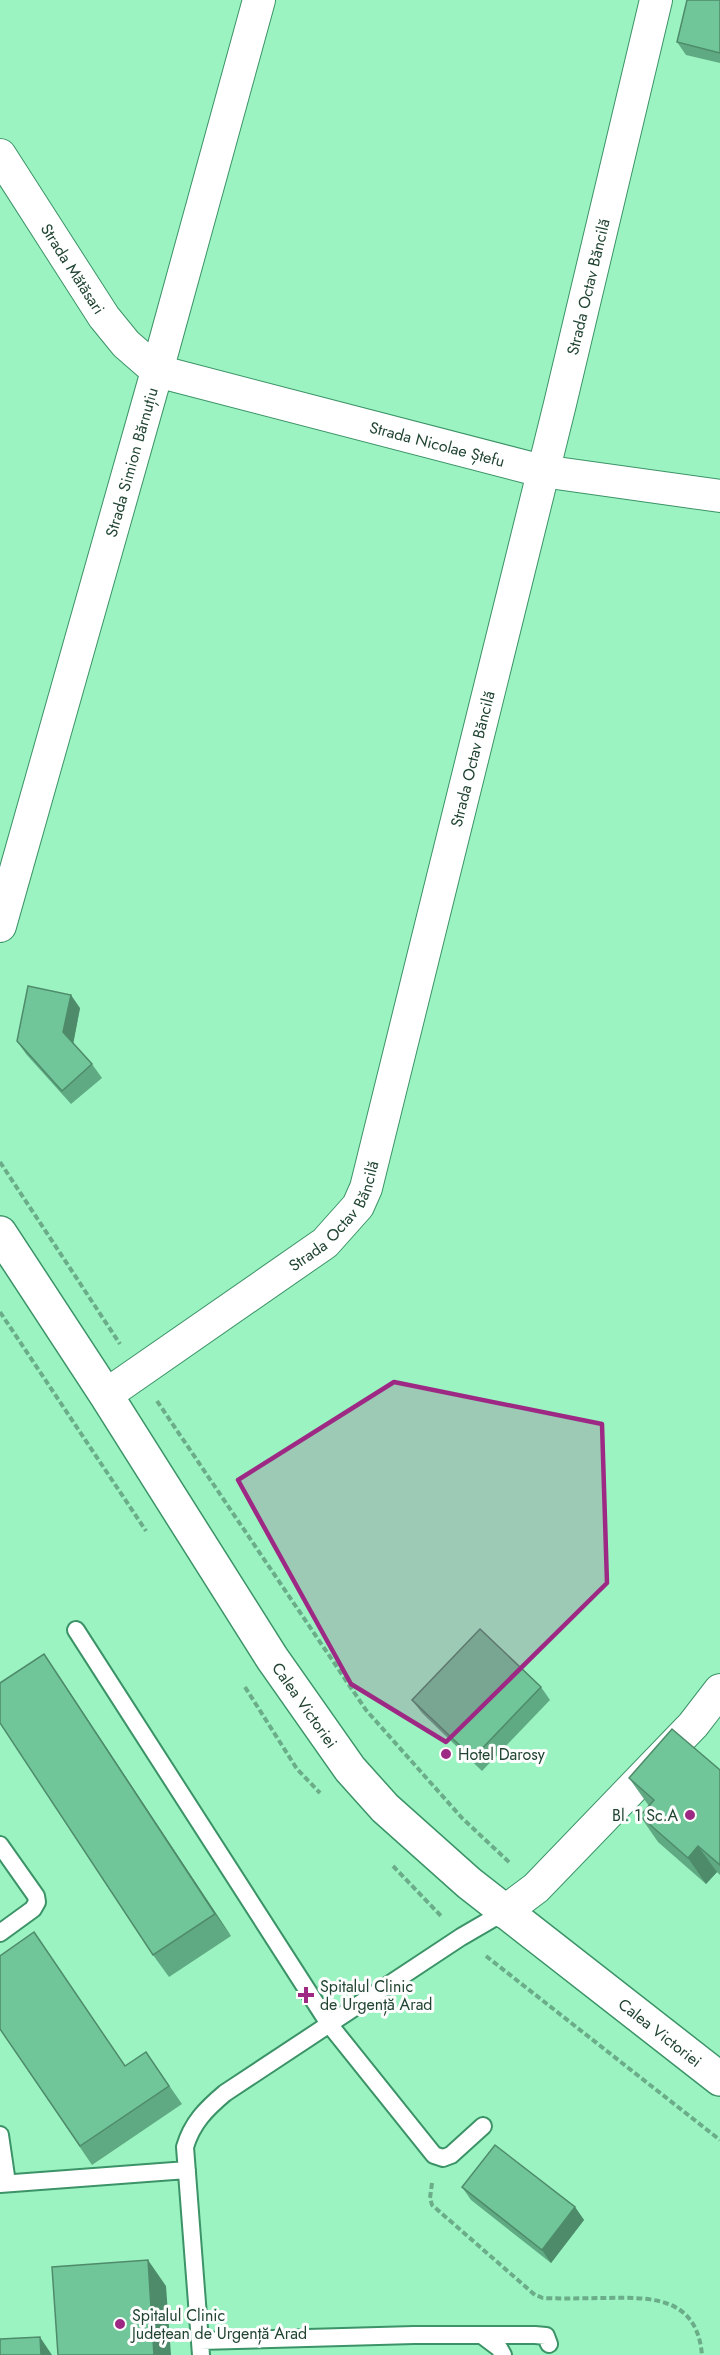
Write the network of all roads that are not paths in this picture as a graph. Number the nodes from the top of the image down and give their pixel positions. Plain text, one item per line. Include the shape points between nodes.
1 (259, 0) edge
2 (656, 0) edge
3 (0, 155) edge
4 (157, 371) junction
5 (542, 471) junction
6 (720, 496) edge
7 (0, 926) edge
8 (0, 1233) edge
9 (106, 1395) junction
10 (76, 1630) dead end
11 (720, 1690) edge
12 (0, 1845) edge
13 (504, 1912) junction
14 (0, 1933) edge
15 (328, 2024) junction
16 (720, 2079) edge
17 (483, 2126) dead end
18 (0, 2135) edge
19 (187, 2170) junction
20 (4, 2184) edge
21 (483, 2336) junction
22 (549, 2344) dead end
23 (201, 2348) edge
24 (503, 2355) edge

1 - 4 street, Strada Simion Bărnuțiu
2 - 5 street, Strada Octav Băncilă
3 - 4 street, Strada Mătăsari via 104,317 126,344
4 - 5 street, Strada Nicolae Ștefu
4 - 7 street, Strada Simion Bărnuțiu
5 - 6 street, Strada Nicolae Ștefu
5 - 9 street, Strada Octav Băncilă via 362,1197 345,1223 325,1243
8 - 9 main road, Calea Victoriei
9 - 13 main road, Calea Victoriei via 272,1658 350,1769 385,1808
10 - 15 lane
11 - 13 street via 693,1725 537,1888
12 - 14 lane via 37,1902 33,1910
13 - 15 lane
13 - 16 main road, Calea Victoriei
15 - 17 lane via 434,2154 443,2158 451,2155
15 - 19 lane via 204,2111 190,2130 185,2147
18 - 20 lane
19 - 20 lane
19 - 23 lane
21 - 22 lane via 546,2336
21 - 23 lane via 297,2337
21 - 24 lane

